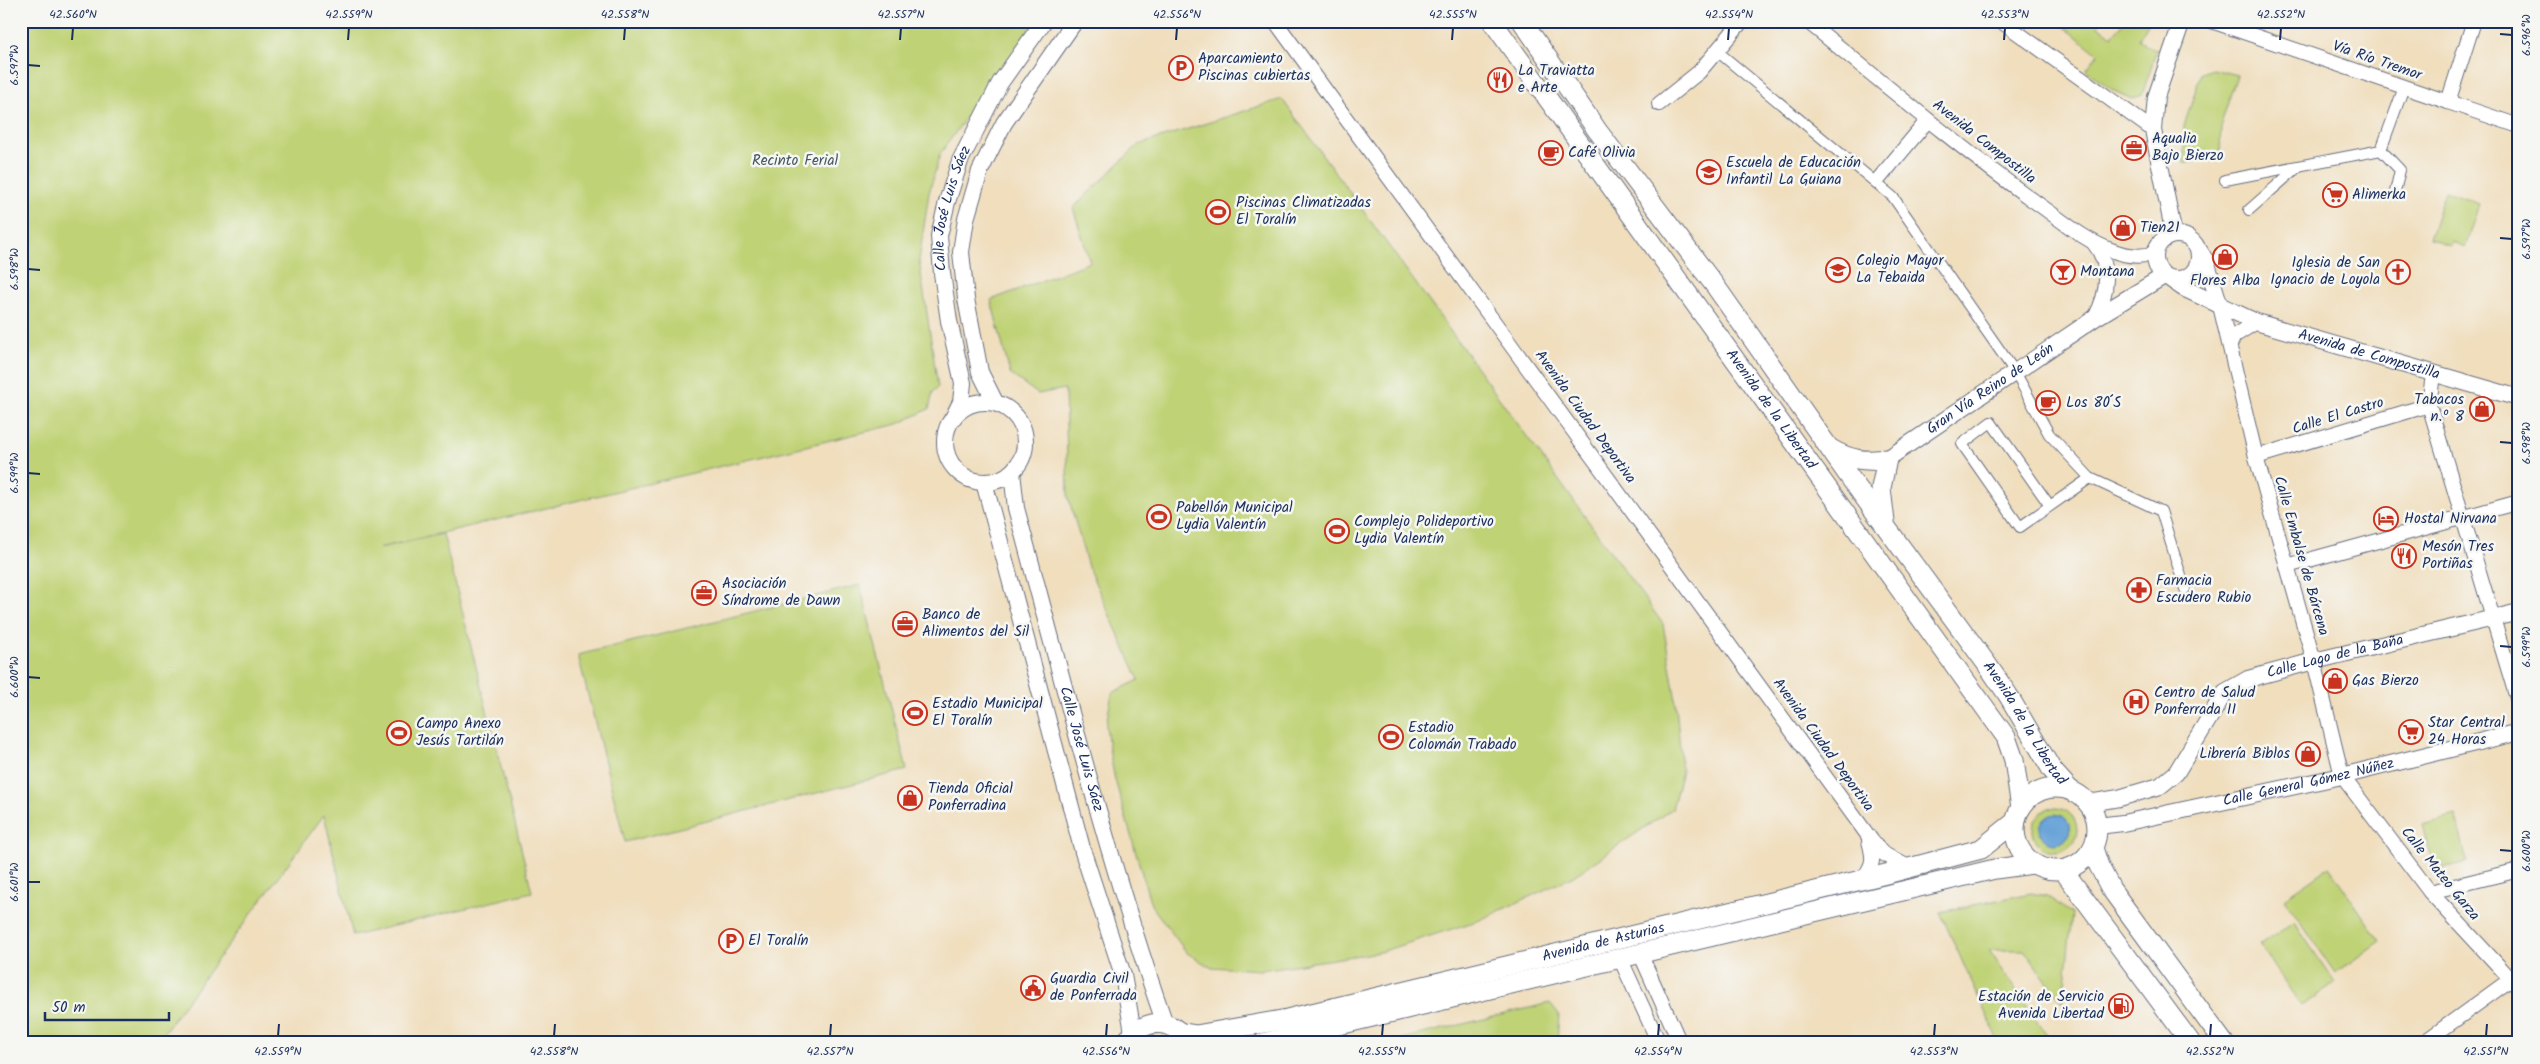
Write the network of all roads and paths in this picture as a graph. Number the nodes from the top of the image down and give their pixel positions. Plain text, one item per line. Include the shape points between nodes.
1 (1044, 21) edge
2 (1075, 21) edge
3 (1276, 21) edge
4 (1492, 21) edge
5 (1522, 21) edge
6 (1742, 21) edge
7 (1807, 21) edge
8 (2001, 21) edge
9 (2182, 21) edge
10 (2210, 21) edge
11 (2474, 21) edge
12 (1718, 51) junction
13 (2404, 87) junction
14 (2448, 102) junction
15 (1658, 104) dead end
16 (1928, 120) junction
17 (2519, 126) edge
18 (2153, 130) junction
19 (2381, 150) junction
20 (2299, 166) junction
21 (2225, 180) dead end
22 (1877, 181) junction
23 (2395, 192) dead end
24 (2249, 210) dead end
25 (2174, 235) junction
26 (2092, 241) junction
27 (2197, 247) junction
28 (1702, 268) junction
29 (2162, 269) junction
30 (1680, 283) junction
31 (1716, 287) junction
32 (1693, 303) junction
33 (2220, 306) junction
34 (2095, 318) junction
35 (2256, 322) junction
36 (2230, 345) junction
37 (2015, 372) junction
38 (2433, 374) junction
39 (2519, 398) edge
40 (995, 402) junction
41 (2429, 404) junction
42 (955, 414) junction
43 (1828, 447) junction
44 (2256, 457) junction
45 (1887, 460) junction
46 (1012, 472) junction
47 (2090, 478) junction
48 (984, 482) junction
49 (2519, 502) edge
50 (2050, 506) junction
51 (2464, 518) junction
52 (1886, 526) junction
53 (2287, 566) junction
54 (2185, 589) dead end
55 (2519, 612) edge
56 (2494, 618) junction
57 (2314, 661) junction
58 (2519, 705) edge
59 (2519, 732) edge
60 (2342, 776) junction
61 (2078, 796) junction
62 (2019, 814) junction
63 (2097, 826) junction
64 (1867, 833) junction
65 (2093, 848) junction
66 (2033, 864) junction
67 (1910, 868) junction
68 (2063, 870) junction
69 (2519, 870) edge
70 (1863, 879) junction
71 (2430, 892) junction
72 (1640, 954) junction
73 (1620, 958) junction
74 (2515, 984) edge
75 (1164, 1024) junction
76 (1129, 1037) edge
77 (1185, 1038) edge
78 (1263, 1043) edge
79 (1659, 1043) edge
80 (1680, 1043) edge
81 (2191, 1043) edge
82 (2224, 1043) edge
83 (2423, 1043) edge

1 - 42 street, Calle José Luis Sáez via 1000,83 960,161 939,236 949,321 964,383
2 - 40 street, Calle José Luis Sáez via 1004,123 980,171 966,219 960,252 966,299 980,372
3 - 64 street, Avenida Ciudad Deportiva
4 - 30 main road, Avenida de la Libertad
5 - 28 main road, Avenida de la Libertad via 1597,130
6 - 12 street
7 - 16 street, Avenida Compostilla
8 - 18 street
9 - 18 street via 2156,97
10 - 13 street, Vía Río Tremor
11 - 14 street
12 - 15 street via 1699,72
12 - 22 street
13 - 14 street, Vía Río Tremor
13 - 19 street
14 - 17 street, Vía Río Tremor
16 - 22 street
16 - 26 street, Avenida Compostilla via 1996,174
18 - 25 street
19 - 20 street
19 - 23 street via 2400,170
20 - 21 street
20 - 24 street
22 - 37 street via 1894,197
25 - 27 street via 2187,238
25 - 29 street via 2162,241
26 - 29 street, Avenida Compostilla via 2111,250 2144,257
26 - 34 street via 2105,263 2107,282 2106,294
27 - 29 street via 2198,266 2186,278
27 - 33 street via 2206,261
28 - 30 main road
28 - 31 main road, Avenida de la Libertad
29 - 33 street, Avenida de Compostilla
29 - 34 street, Gran Vía Reino de León
30 - 32 main road, Avenida de la Libertad
31 - 32 main road
31 - 43 main road, Avenida de la Libertad
32 - 62 main road, Avenida de la Libertad via 2006,737 2014,760
33 - 35 street, Avenida de Compostilla
33 - 36 street, Calle Embalse de Bárcena
34 - 37 street, Gran Vía Reino de León
35 - 36 street via 2234,336
35 - 38 street, Avenida de Compostilla
36 - 44 street, Calle Embalse de Bárcena
37 - 45 street, Gran Vía Reino de León
37 - 47 street via 2049,434
38 - 39 street, Avenida de Compostilla
38 - 41 street
40 - 42 street via 974,403
40 - 46 street via 1016,416 1023,428 1022,458
41 - 44 street, Calle El Castro
41 - 51 street
42 - 48 street via 945,434 946,451 956,471
43 - 45 main road via 1852,459
43 - 52 main road, Avenida de la Libertad
44 - 53 street, Calle Embalse de Bárcena
45 - 52 main road via 1880,497
46 - 48 street via 999,480
46 - 75 street, Calle José Luis Sáez via 1016,508 1084,760
47 - 50 street
47 - 54 street via 2161,511
48 - 76 street, Calle José Luis Sáez via 1083,852 1123,976
49 - 51 street
50 - 50 street via 2020,527 1962,444 1991,422
51 - 53 street
51 - 56 street
52 - 61 main road, Avenida de la Libertad via 2008,695 2052,770
53 - 57 street, Calle Embalse de Bárcena
55 - 56 street, Calle Lago de la Baña
56 - 57 street, Calle Lago de la Baña
56 - 58 street
57 - 60 street, Calle Embalse de Bárcena
57 - 61 street, Calle Lago de la Baña via 2248,679 2224,692 2176,773 2160,786 2094,802
59 - 60 street, Calle General Gómez Núñez
60 - 63 street, Calle General Gómez Núñez
60 - 71 street, Calle Mateo Garza
61 - 62 main road via 2053,788 2043,790 2027,800
61 - 63 main road via 2091,808
62 - 66 main road via 2016,840
62 - 67 main road, Avenida de Asturias via 1981,849
63 - 65 main road
64 - 67 street, Avenida Ciudad Deportiva via 1882,853
64 - 70 street, Avenida Ciudad Deportiva via 1873,858 1872,866
65 - 68 main road via 2075,866
65 - 82 main road via 2110,889
66 - 68 main road
66 - 72 main road, Avenida de Asturias via 1995,869
67 - 70 main road, Avenida de Asturias
68 - 81 main road
69 - 71 street
70 - 77 main road, Avenida de Asturias via 1287,1019
71 - 74 street, Calle Mateo Garza
72 - 73 main road, Avenida de Asturias
72 - 80 street
73 - 78 main road, Avenida de Asturias
73 - 79 street
74 - 83 street
75 - 76 main road via 1153,1023
75 - 77 main road

